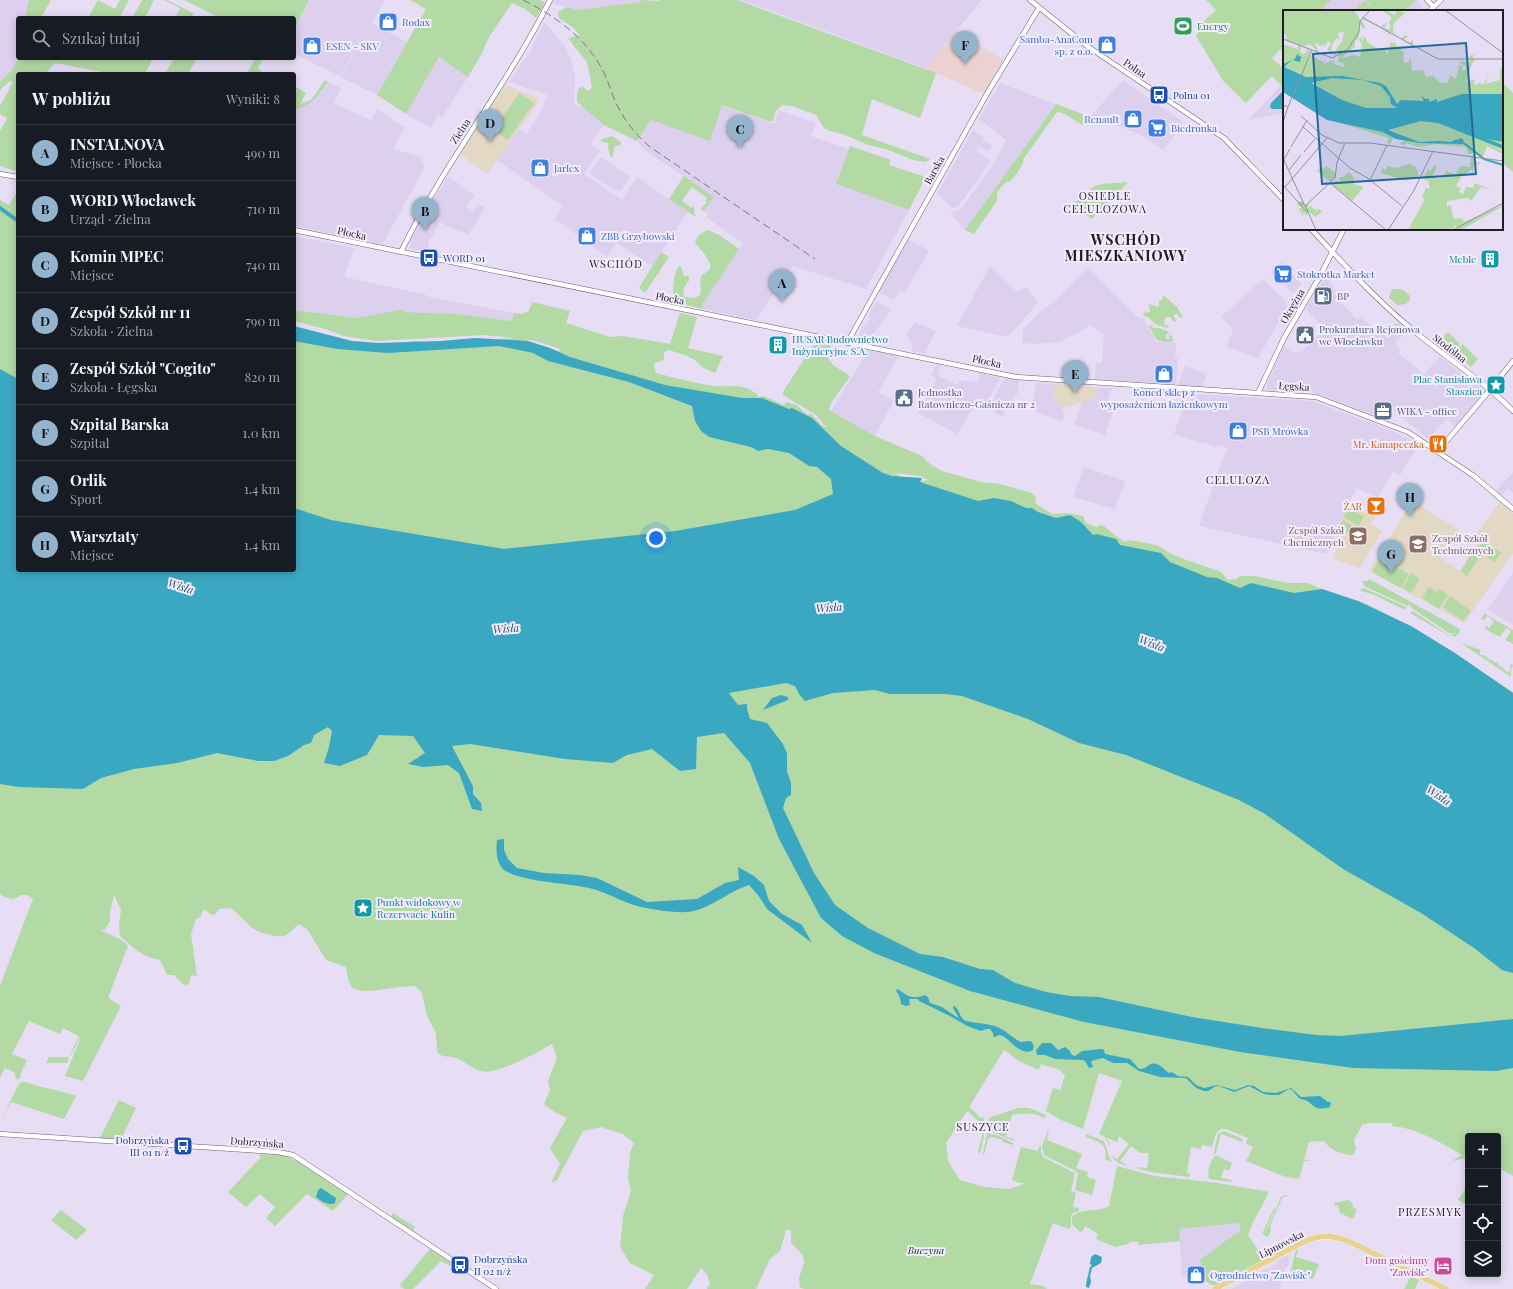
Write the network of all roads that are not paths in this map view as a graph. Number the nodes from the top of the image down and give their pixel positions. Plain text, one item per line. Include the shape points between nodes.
1 (550, 0) edge
2 (1030, 0) edge
3 (1427, 0) edge
4 (1441, 0) edge
5 (1434, 7) junction
6 (1039, 8) junction
7 (1430, 10) edge
8 (0, 174) edge
9 (16, 177) edge
10 (1283, 199) edge
11 (296, 230) edge
12 (1312, 230) edge
13 (1344, 230) edge
14 (401, 252) junction
15 (1333, 252) junction
16 (849, 342) junction
17 (1513, 361) edge
18 (1042, 379) joint
19 (1490, 390) junction
20 (1258, 393) junction
21 (1513, 412) edge
22 (1438, 451) junction
23 (1513, 509) edge
24 (0, 1134) edge
25 (496, 1289) edge
26 (1215, 1289) edge
27 (1446, 1289) edge

1 - 14 street, Zielna via 524,49 415,222
2 - 6 street, Polna
3 - 5 street
4 - 5 street
5 - 7 street
6 - 10 street, Polna via 1087,46 1229,142
6 - 16 street, Barska via 988,92
8 - 9 street
11 - 14 street, Płocka
12 - 15 street, Stodólna
13 - 15 street, Okrężna
14 - 16 street, Płocka
15 - 19 street, Stodólna via 1375,296 1412,329
15 - 20 street, Okrężna via 1284,338
16 - 18 street, Płocka via 1011,376
17 - 19 street
18 - 20 street, Łęgska
19 - 21 street, Stodólna
19 - 22 street
20 - 22 street, Łęgska via 1320,398 1403,430
22 - 23 street, Łęgska via 1474,476
24 - 25 street, Dobrzyńska via 293,1155
26 - 27 main road, Lipnowska via 1307,1240 1329,1236 1351,1241

